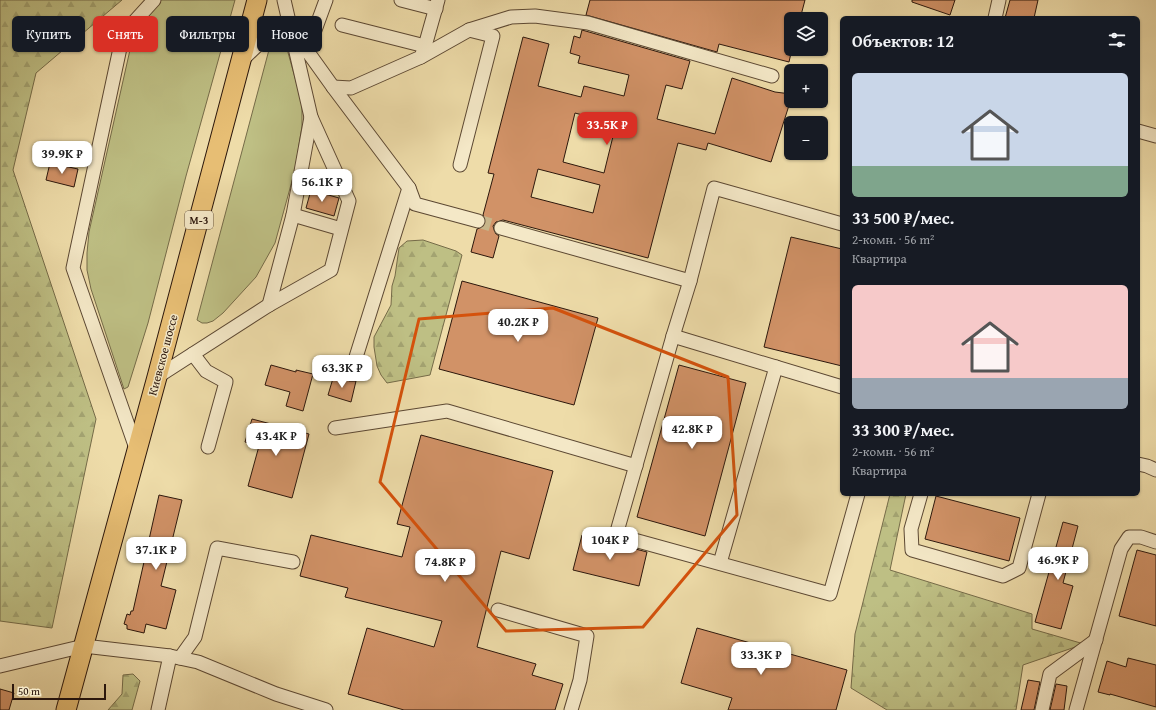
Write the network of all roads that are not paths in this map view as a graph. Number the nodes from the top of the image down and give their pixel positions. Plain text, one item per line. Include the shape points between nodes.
1 (154, 0) edge
2 (257, 0) edge
3 (284, 0) edge
4 (326, 0) edge
5 (401, 0) edge
6 (999, 0) edge
7 (437, 4) edge
8 (288, 16) edge
9 (320, 16) edge
10 (995, 16) edge
11 (342, 25) dead end
12 (469, 30) junction
13 (257, 46) edge
14 (423, 51) junction
15 (296, 52) edge
16 (307, 52) edge
17 (240, 62) junction
18 (772, 76) dead end
19 (333, 87) junction
20 (311, 117) junction
21 (1140, 132) edge
22 (1156, 136) edge
23 (460, 165) dead end
24 (408, 188) junction
25 (293, 215) junction
26 (478, 221) tunnel mouth
27 (840, 223) edge
28 (501, 228) tunnel mouth
29 (341, 229) junction
30 (690, 281) junction
31 (269, 305) junction
32 (673, 336) junction
33 (193, 354) junction
34 (776, 367) junction
35 (351, 373) dead end
36 (157, 377) junction
37 (840, 386) edge
38 (335, 428) dead end
39 (208, 447) dead end
40 (136, 451) junction
41 (1140, 464) edge
42 (636, 466) junction
43 (1156, 470) edge
44 (857, 496) edge
45 (921, 496) edge
46 (1038, 496) edge
47 (1156, 542) edge
48 (293, 562) dead end
49 (720, 563) junction
50 (498, 610) dead end
51 (1096, 640) junction
52 (84, 646) junction
53 (175, 657) junction
54 (0, 666) edge
55 (66, 710) edge
56 (158, 710) edge
57 (326, 710) edge
58 (572, 710) edge
59 (1042, 710) edge
60 (1076, 710) edge

1 - 40 street via 123,34 73,268
2 - 17 highway, Киевское шоссе / М-3
3 - 8 street
4 - 9 street
5 - 7 street
6 - 10 street
7 - 14 street
11 - 14 street
12 - 14 street
12 - 18 street via 511,17 535,16 588,23
12 - 23 street via 493,36
13 - 17 street
14 - 19 street via 350,88
15 - 20 street
16 - 19 street
17 - 36 highway, Киевское шоссе / М-3
19 - 24 street
20 - 25 street
20 - 29 street via 349,201
21 - 22 street
24 - 26 street via 415,204
24 - 35 street
25 - 29 street
25 - 31 street
27 - 30 street via 714,188
28 - 30 street
29 - 31 street via 331,270
30 - 32 street
31 - 33 street
32 - 34 street
32 - 42 street
33 - 36 street
33 - 39 street via 206,371 226,382
34 - 37 street
34 - 49 street
36 - 40 highway, Киевское шоссе / М-3
38 - 42 street via 447,411
40 - 52 highway, Киевское шоссе / М-3
41 - 43 street
42 - 49 street via 616,535
44 - 49 street via 830,594
45 - 46 street via 911,529 912,550 1003,576 1019,568
47 - 51 street via 1141,537 1129,537 1121,549
48 - 53 street via 217,548 195,637
50 - 58 street via 587,636
51 - 59 street via 1050,674
51 - 60 street
52 - 53 street
52 - 54 street
52 - 55 highway, Киевское шоссе / М-3
53 - 56 street
53 - 57 street via 198,662 276,694

